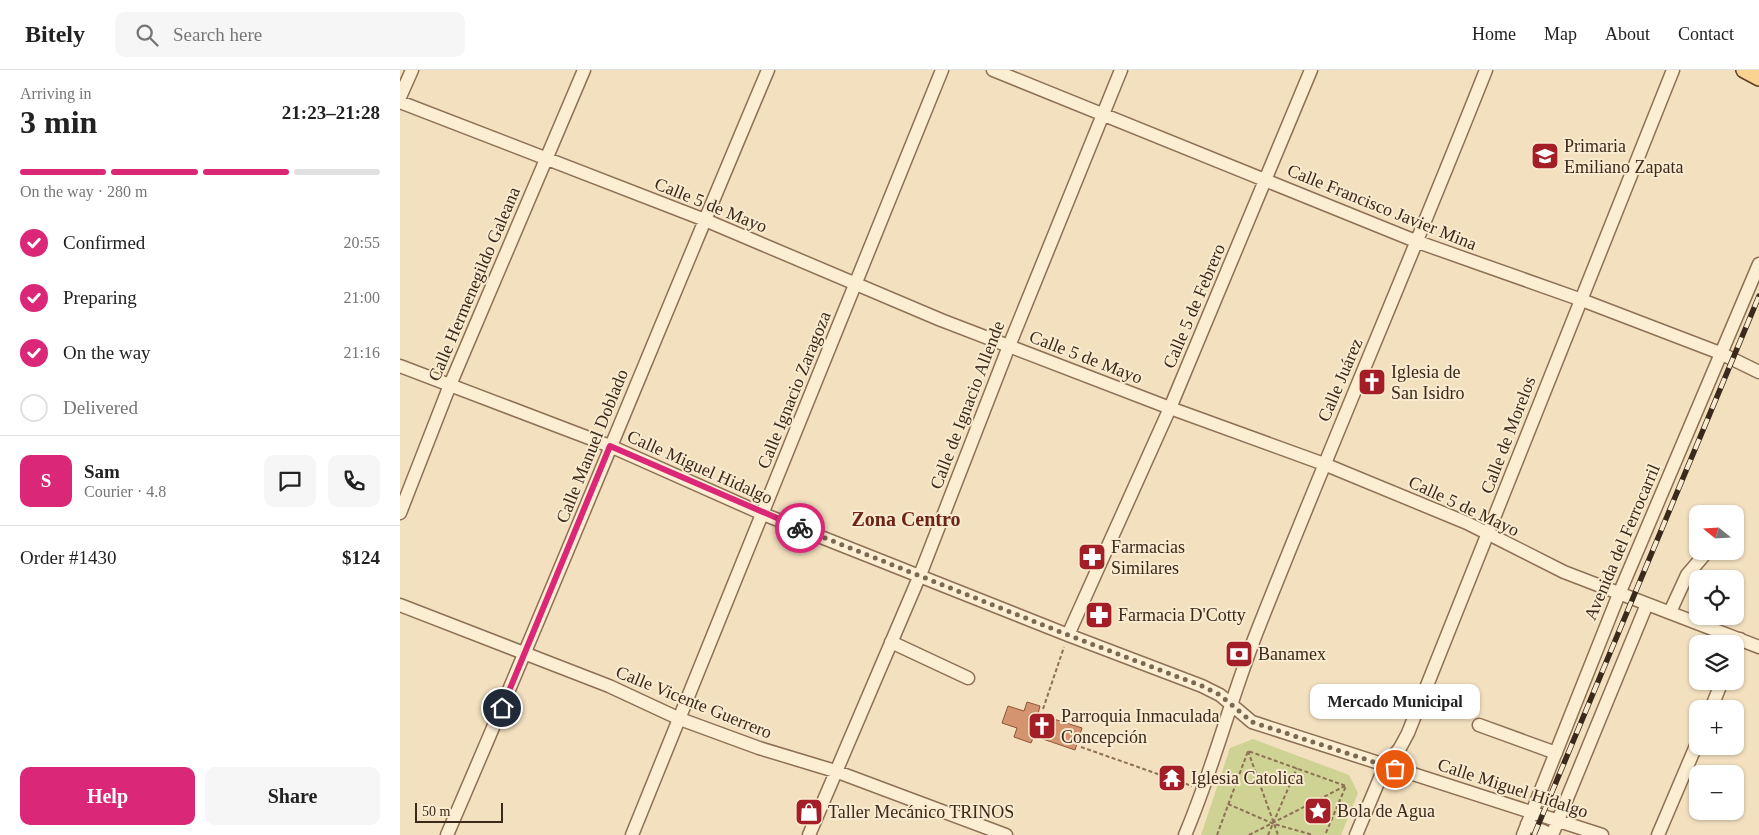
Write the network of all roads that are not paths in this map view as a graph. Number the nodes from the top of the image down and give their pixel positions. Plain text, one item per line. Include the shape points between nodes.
1 (412, 70) edge
2 (584, 70) edge
3 (768, 70) edge
4 (942, 70) edge
5 (992, 70) edge
6 (1121, 70) edge
7 (1311, 70) edge
8 (1486, 70) edge
9 (1673, 70) edge
10 (1744, 70) edge
11 (1759, 78) edge
12 (400, 97) edge
13 (400, 102) edge
14 (1102, 116) junction
15 (546, 158) junction
16 (1266, 180) junction
17 (705, 220) junction
18 (1418, 242) junction
19 (1759, 264) edge
20 (855, 286) junction
21 (1580, 300) junction
22 (1009, 346) junction
23 (1720, 353) junction
24 (400, 366) edge
25 (1759, 372) edge
26 (450, 385) junction
27 (1170, 408) junction
28 (610, 446) junction
29 (1324, 464) junction
30 (400, 512) edge
31 (763, 514) junction
32 (1489, 534) junction
33 (1700, 560) edge
34 (920, 575) junction
35 (1619, 594) junction
36 (1647, 604) junction
37 (400, 606) edge
38 (1670, 612) junction
39 (1068, 635) junction
40 (1717, 635) edge
41 (891, 642) junction
42 (1744, 646) edge
43 (1759, 647) edge
44 (526, 654) junction
45 (968, 678) dead end
46 (1232, 706) junction
47 (680, 719) junction
48 (1479, 726) dead end
49 (1556, 753) junction
50 (1692, 755) edge
51 (1384, 766) junction
52 (836, 771) junction
53 (1557, 821) junction
54 (1527, 824) edge
55 (991, 832) edge
56 (447, 835) edge
57 (632, 835) edge
58 (809, 835) edge
59 (1006, 835) edge
60 (1185, 835) edge
61 (1356, 835) edge
62 (1552, 835) edge
63 (1600, 835) edge
64 (1658, 835) edge

1 - 12 street
2 - 15 street, Calle Hermenegildo Galeana
3 - 17 street, Calle Manuel Doblado
4 - 20 street, Calle Ignacio Zaragoza
5 - 14 street, Calle Francisco Javier Mina
6 - 14 street, Calle de Ignacio Allende
7 - 16 street, Calle 5 de Febrero
8 - 18 street, Calle Juárez
9 - 21 street, Calle de Morelos
10 - 11 main road
13 - 15 street, Calle 5 de Mayo
14 - 16 street, Calle Francisco Javier Mina
14 - 22 street, Calle de Ignacio Allende
15 - 17 street, Calle 5 de Mayo
15 - 26 street, Calle Hermenegildo Galeana
16 - 18 street, Calle Francisco Javier Mina
16 - 27 street, Calle 5 de Febrero
17 - 20 street, Calle 5 de Mayo
17 - 28 street, Calle Manuel Doblado
18 - 21 street, Calle Francisco Javier Mina
18 - 29 street, Calle Juárez
19 - 23 street, Avenida del Ferrocarril
20 - 22 street, Calle 5 de Mayo
20 - 31 street, Calle Ignacio Zaragoza
21 - 23 street, Calle Francisco Javier Mina
21 - 32 street, Calle de Morelos
22 - 27 street, Calle 5 de Mayo
22 - 34 street, Calle de Ignacio Allende
23 - 25 street, Calle Francisco Javier Mina
23 - 35 street, Avenida del Ferrocarril
24 - 26 street, Calle Miguel Hidalgo
26 - 28 street, Calle Miguel Hidalgo
26 - 30 street, Calle Hermenegildo Galeana
27 - 29 street, Calle 5 de Mayo
27 - 39 street, Calle 5 de Febrero
28 - 31 street, Calle Miguel Hidalgo
28 - 44 street, Calle Manuel Doblado
29 - 32 street, Calle 5 de Mayo
29 - 46 street, Calle Juárez via 1249,652
31 - 34 street, Calle Miguel Hidalgo
31 - 47 street, Calle Ignacio Zaragoza
32 - 35 street, Calle 5 de Mayo via 1564,572
32 - 51 street, Calle de Morelos via 1408,733
33 - 38 street via 1687,575
34 - 39 street, Calle Miguel Hidalgo
34 - 41 street, Calle de Ignacio Allende
35 - 36 street, Calle 5 de Mayo
35 - 49 street, Avenida del Ferrocarril
36 - 38 street, Calle 5 de Mayo
36 - 53 street
37 - 44 street, Calle Vicente Guerrero
38 - 40 street, Calle 5 de Mayo
39 - 46 street, Calle Miguel Hidalgo via 1202,686
41 - 45 street
41 - 52 street, Calle de Ignacio Allende
42 - 43 street, Calle 5 de Mayo
44 - 47 street, Calle Vicente Guerrero via 609,686
44 - 56 street, Calle Manuel Doblado
46 - 51 street, Calle Miguel Hidalgo via 1252,722
46 - 60 street, Calle Juárez
47 - 52 street, Calle Vicente Guerrero via 759,748
47 - 57 street, Calle Ignacio Zaragoza
48 - 49 street
49 - 54 street, Avenida del Ferrocarril
50 - 64 street
51 - 54 street, Calle Miguel Hidalgo
51 - 61 street, Calle de Morelos
52 - 55 street, Calle Vicente Guerrero
52 - 58 street, Calle de Ignacio Allende
53 - 54 street, Calle Miguel Hidalgo
53 - 62 street
53 - 63 street, Calle Miguel Hidalgo
54 - 62 street, Calle Miguel Hidalgo
55 - 59 street, Calle Vicente Guerrero

